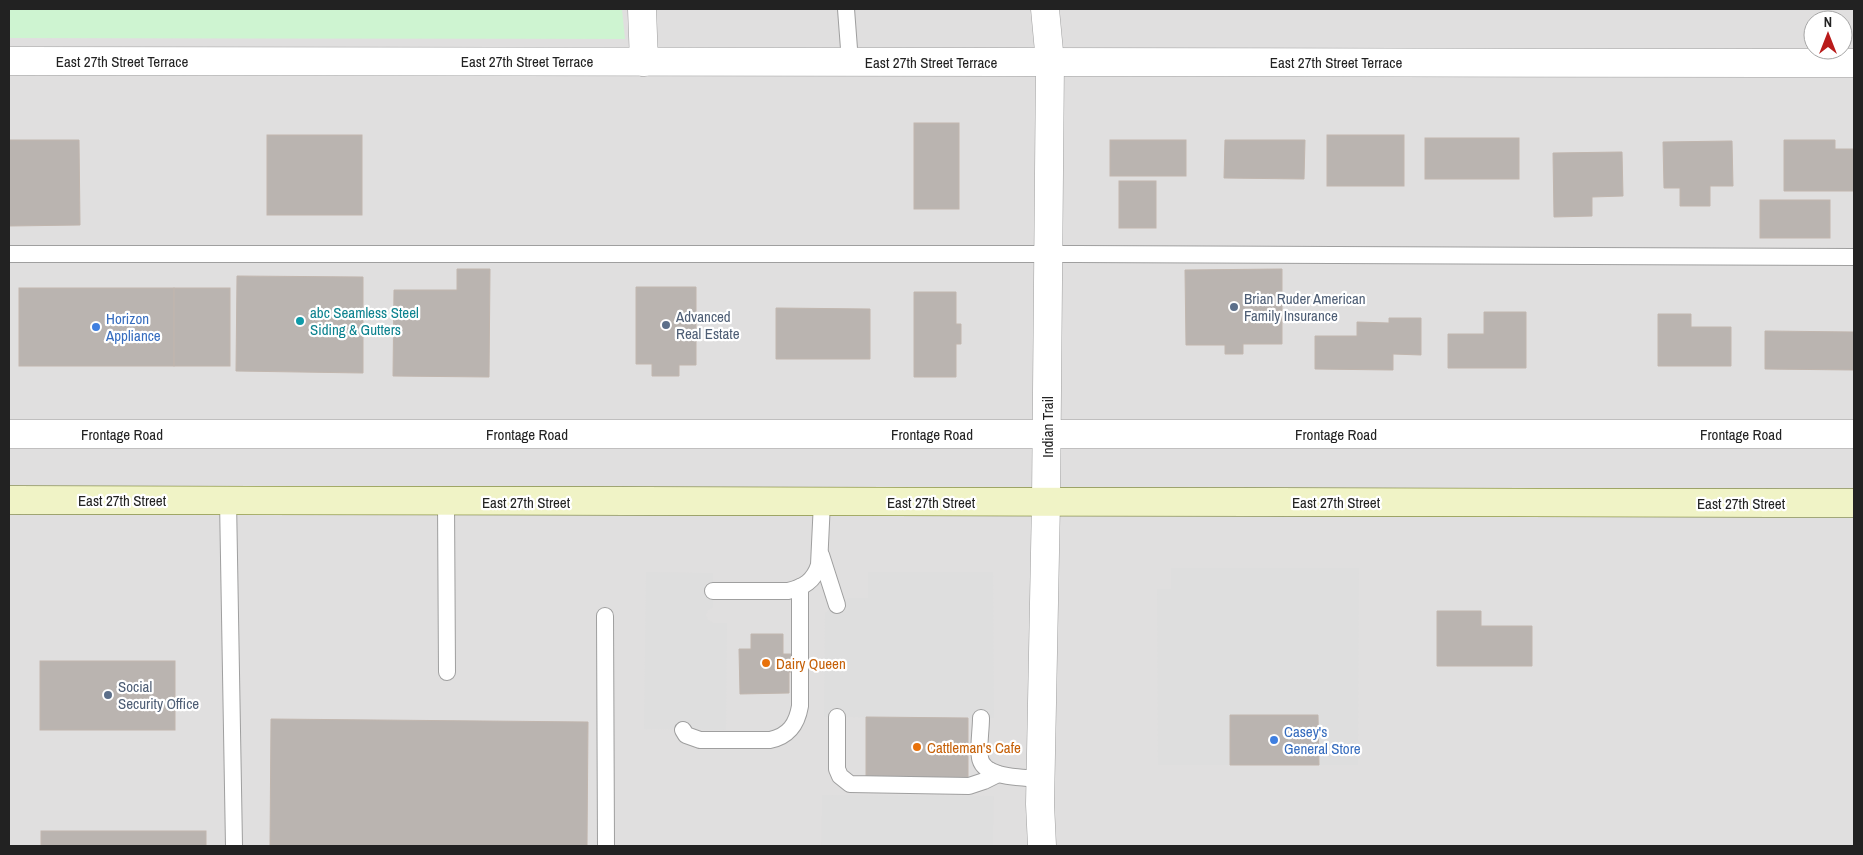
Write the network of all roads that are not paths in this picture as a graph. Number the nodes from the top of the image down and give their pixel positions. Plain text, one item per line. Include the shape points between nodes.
1 (642, 9) edge
2 (846, 9) edge
3 (1045, 9) edge
4 (9, 61) edge
5 (644, 62) junction
6 (850, 62) junction
7 (1050, 62) junction
8 (1854, 63) edge
9 (9, 254) edge
10 (1048, 254) junction
11 (1854, 257) edge
12 (9, 434) edge
13 (1046, 434) junction
14 (1854, 434) edge
15 (9, 500) edge
16 (228, 500) junction
17 (446, 502) junction
18 (822, 502) junction
19 (1046, 502) junction
20 (1854, 503) edge
21 (820, 553) junction
22 (800, 587) junction
23 (713, 591) dead end
24 (837, 605) dead end
25 (605, 616) dead end
26 (447, 672) dead end
27 (837, 717) dead end
28 (982, 718) dead end
29 (683, 730) dead end
30 (998, 774) junction
31 (1040, 779) junction
32 (234, 846) edge
33 (606, 846) edge
34 (1042, 846) edge

1 - 5 street
2 - 6 lane
3 - 7 street, Indian Trail
4 - 5 street, East 27th Street Terrace
5 - 6 street, East 27th Street Terrace
6 - 7 street, East 27th Street Terrace
7 - 8 street, East 27th Street Terrace
7 - 10 street, Indian Trail
9 - 10 lane
10 - 11 lane
10 - 13 street, Indian Trail
12 - 13 street, Frontage Road
13 - 14 street, Frontage Road
13 - 19 street, Indian Trail
15 - 16 main road, East 27th Street
16 - 17 main road, East 27th Street
16 - 32 lane
17 - 18 main road, East 27th Street
17 - 26 lane
18 - 19 main road, East 27th Street
18 - 21 lane
19 - 20 main road, East 27th Street
19 - 31 street, Indian Trail
21 - 22 lane via 816,575
21 - 24 lane
22 - 23 lane
22 - 29 lane via 800,706 797,720 789,732 770,740 700,740 686,735
25 - 33 lane
27 - 30 lane via 837,769 850,784 969,786
28 - 30 lane via 980,759 986,768
30 - 31 lane
31 - 34 street, Indian Trail

